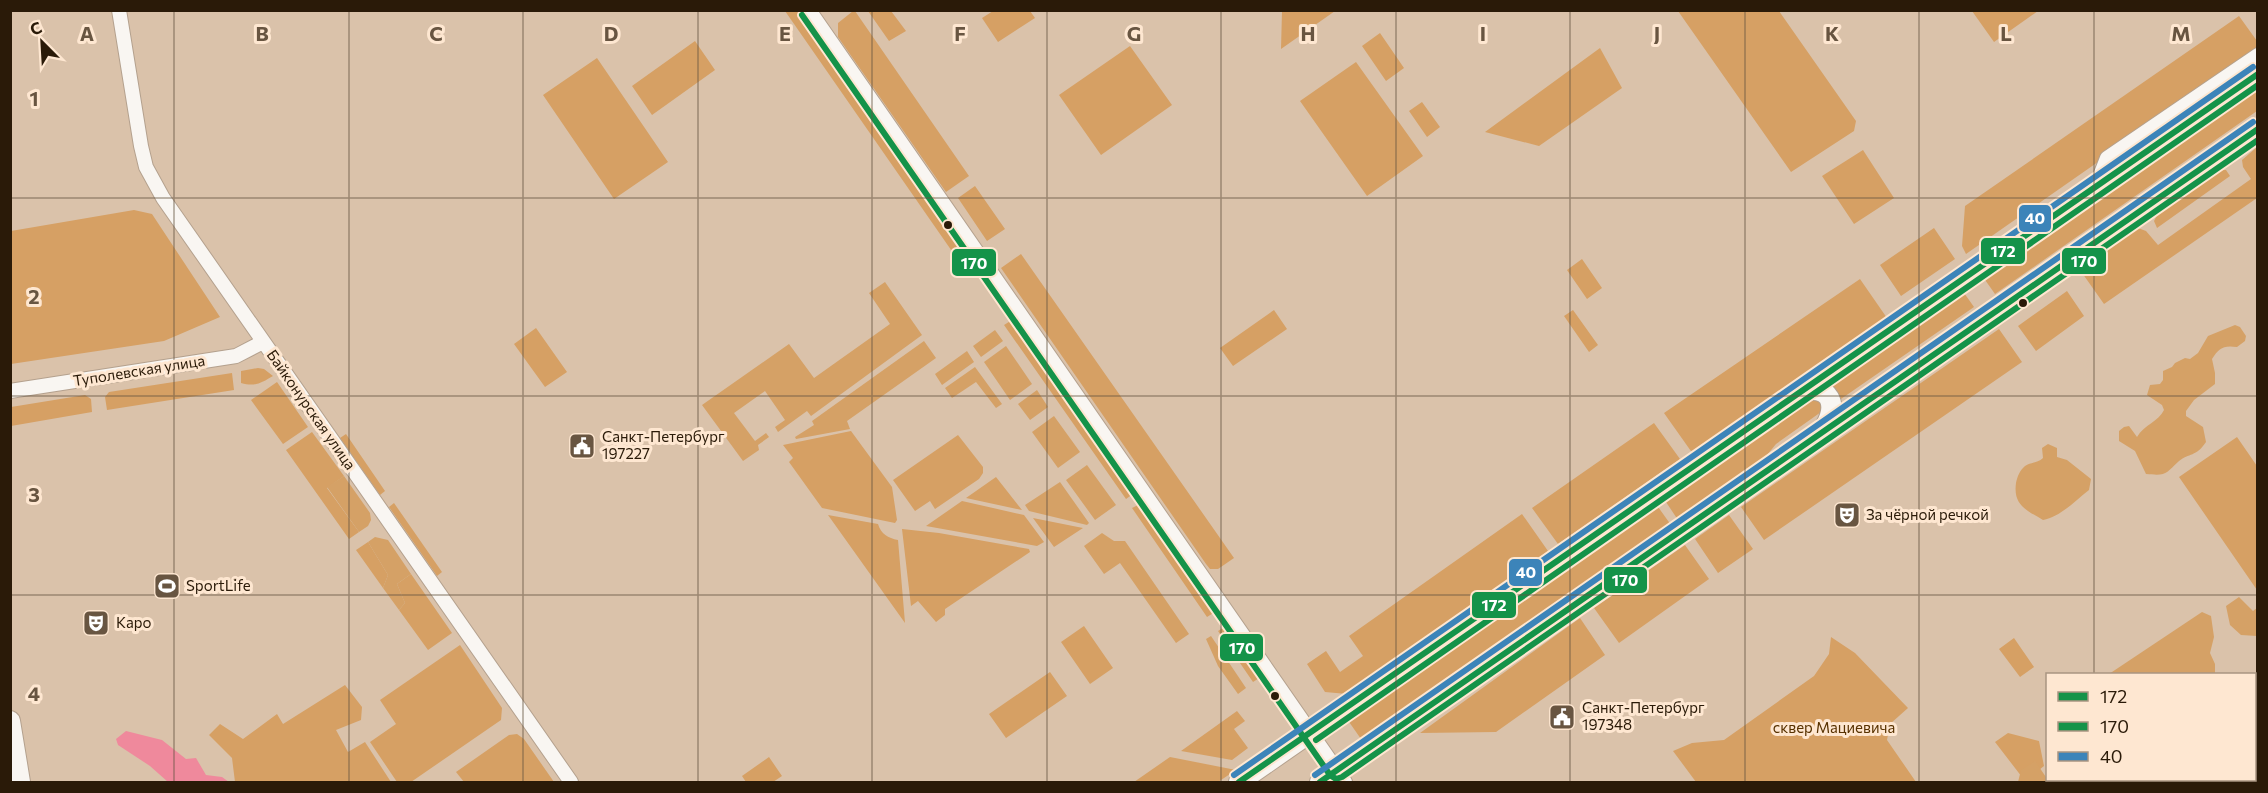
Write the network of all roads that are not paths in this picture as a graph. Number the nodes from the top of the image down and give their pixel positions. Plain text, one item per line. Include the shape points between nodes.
1 (118, 10) edge
2 (809, 10) edge
3 (2258, 55) edge
4 (2258, 74) edge
5 (2258, 129) edge
6 (2096, 186) junction
7 (263, 342) junction
8 (10, 391) edge
9 (1793, 396) junction
10 (1820, 433) junction
11 (10, 721) edge
12 (1311, 733) junction
13 (1341, 776) edge
14 (20, 783) edge
15 (571, 783) edge
16 (1239, 783) edge
17 (1320, 783) edge

1 - 7 street, Байконурская улица via 146,167 163,198
2 - 12 street
3 - 6 street via 2107,158
4 - 6 main road
5 - 10 main road
6 - 9 main road
7 - 8 street, Туполевская улица via 236,356
7 - 15 street, Байконурская улица
9 - 10 main road via 1814,389 1829,398 1833,412
9 - 12 main road
10 - 13 main road
11 - 14 main road
12 - 13 street
12 - 16 main road
13 - 17 main road

